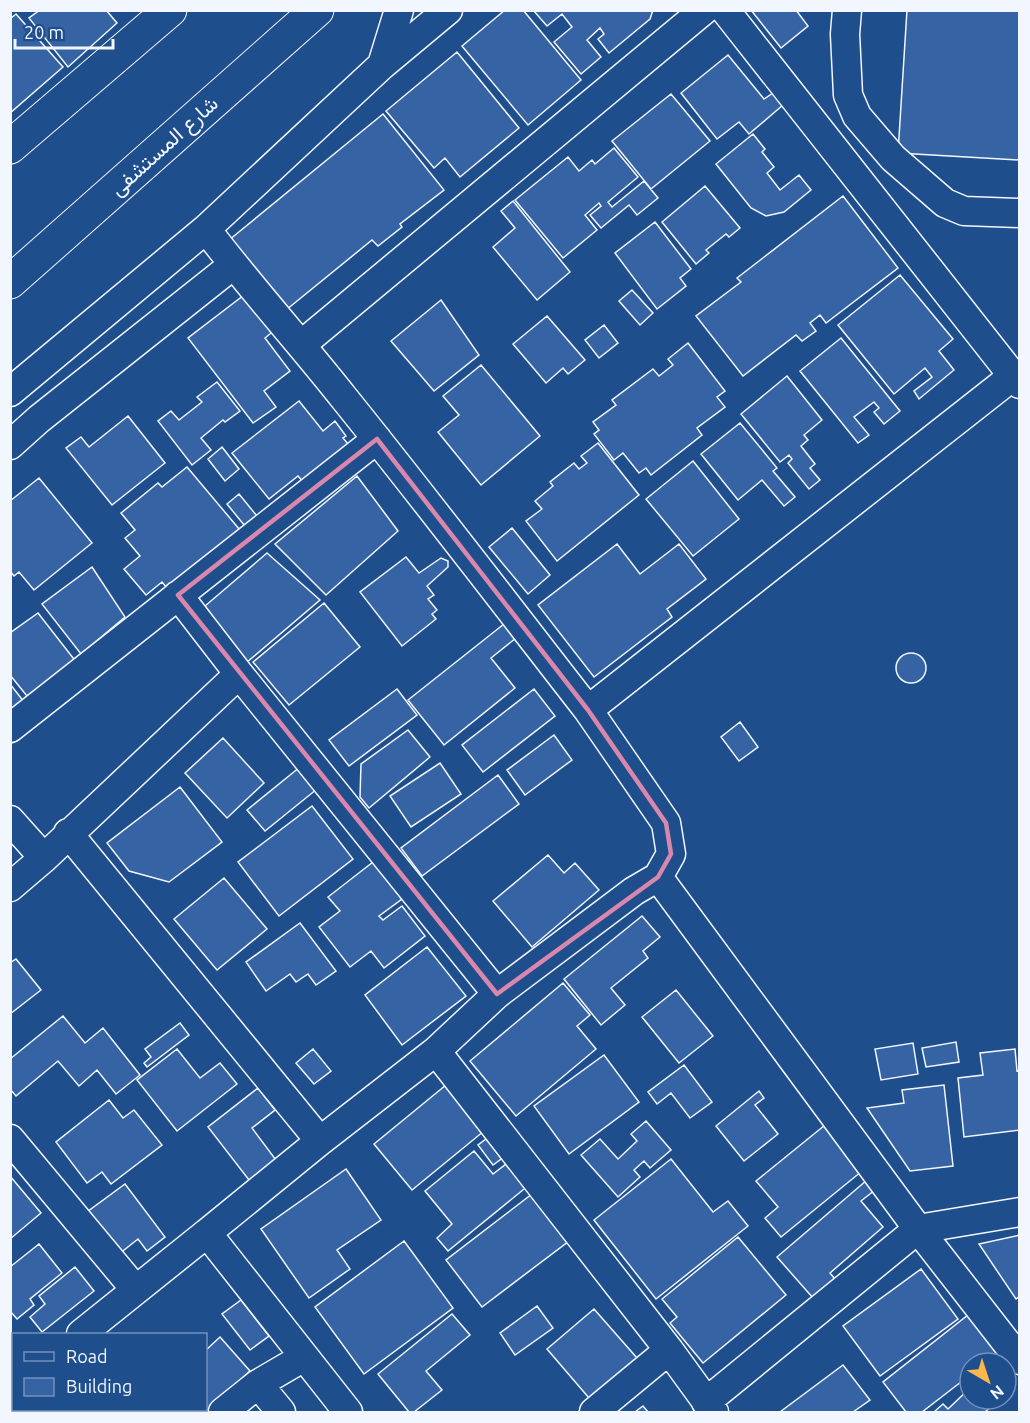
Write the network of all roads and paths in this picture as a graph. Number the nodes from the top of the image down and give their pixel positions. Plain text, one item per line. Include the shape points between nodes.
1 (170, 10) edge
2 (317, 10) edge
3 (399, 10) edge
4 (448, 10) edge
5 (704, 10) edge
6 (725, 10) edge
7 (847, 10) edge
8 (382, 65) junction
9 (10, 147) edge
10 (1020, 213) edge
11 (206, 230) junction
12 (232, 265) junction
13 (10, 282) edge
14 (301, 345) junction
15 (1016, 380) edge
16 (10, 392) edge
17 (377, 439) junction
18 (10, 445) edge
19 (178, 595) junction
20 (239, 674) junction
21 (588, 710) junction
22 (10, 728) edge
23 (10, 820) edge
24 (69, 833) junction
25 (44, 858) junction
26 (658, 877) junction
27 (10, 887) edge
28 (497, 994) junction
29 (436, 1052) junction
30 (10, 1139) edge
31 (320, 1141) junction
32 (1020, 1212) edge
33 (918, 1229) junction
34 (207, 1233) junction
35 (135, 1289) junction
36 (83, 1333) edge
37 (669, 1350) junction
38 (304, 1357) junction
39 (1020, 1360) edge
40 (258, 1384) junction
41 (710, 1408) edge
42 (223, 1413) edge
43 (281, 1413) edge
44 (348, 1413) edge
45 (594, 1413) edge

1 - 9 main road
2 - 13 main road, شارع المستشفى
3 - 8 street
4 - 8 street
5 - 14 street
6 - 15 street
7 - 10 street via 848,95 856,116 893,158 945,203 964,211
8 - 11 street
11 - 12 street
11 - 16 street
12 - 14 street
12 - 18 street
14 - 17 street
15 - 21 street
17 - 19 street
17 - 21 street
19 - 20 street
19 - 22 street
20 - 24 street
20 - 28 street
21 - 26 street via 666,823 670,854
23 - 25 street
24 - 25 street
24 - 31 street
25 - 27 street
26 - 28 street
26 - 33 street
28 - 29 street
29 - 31 street
29 - 37 street
30 - 35 street
31 - 34 street
32 - 33 street
33 - 39 street
33 - 41 street
34 - 35 street
34 - 38 street
35 - 36 street
37 - 41 street
37 - 45 street
38 - 40 street
38 - 44 street
40 - 42 street
40 - 43 street

